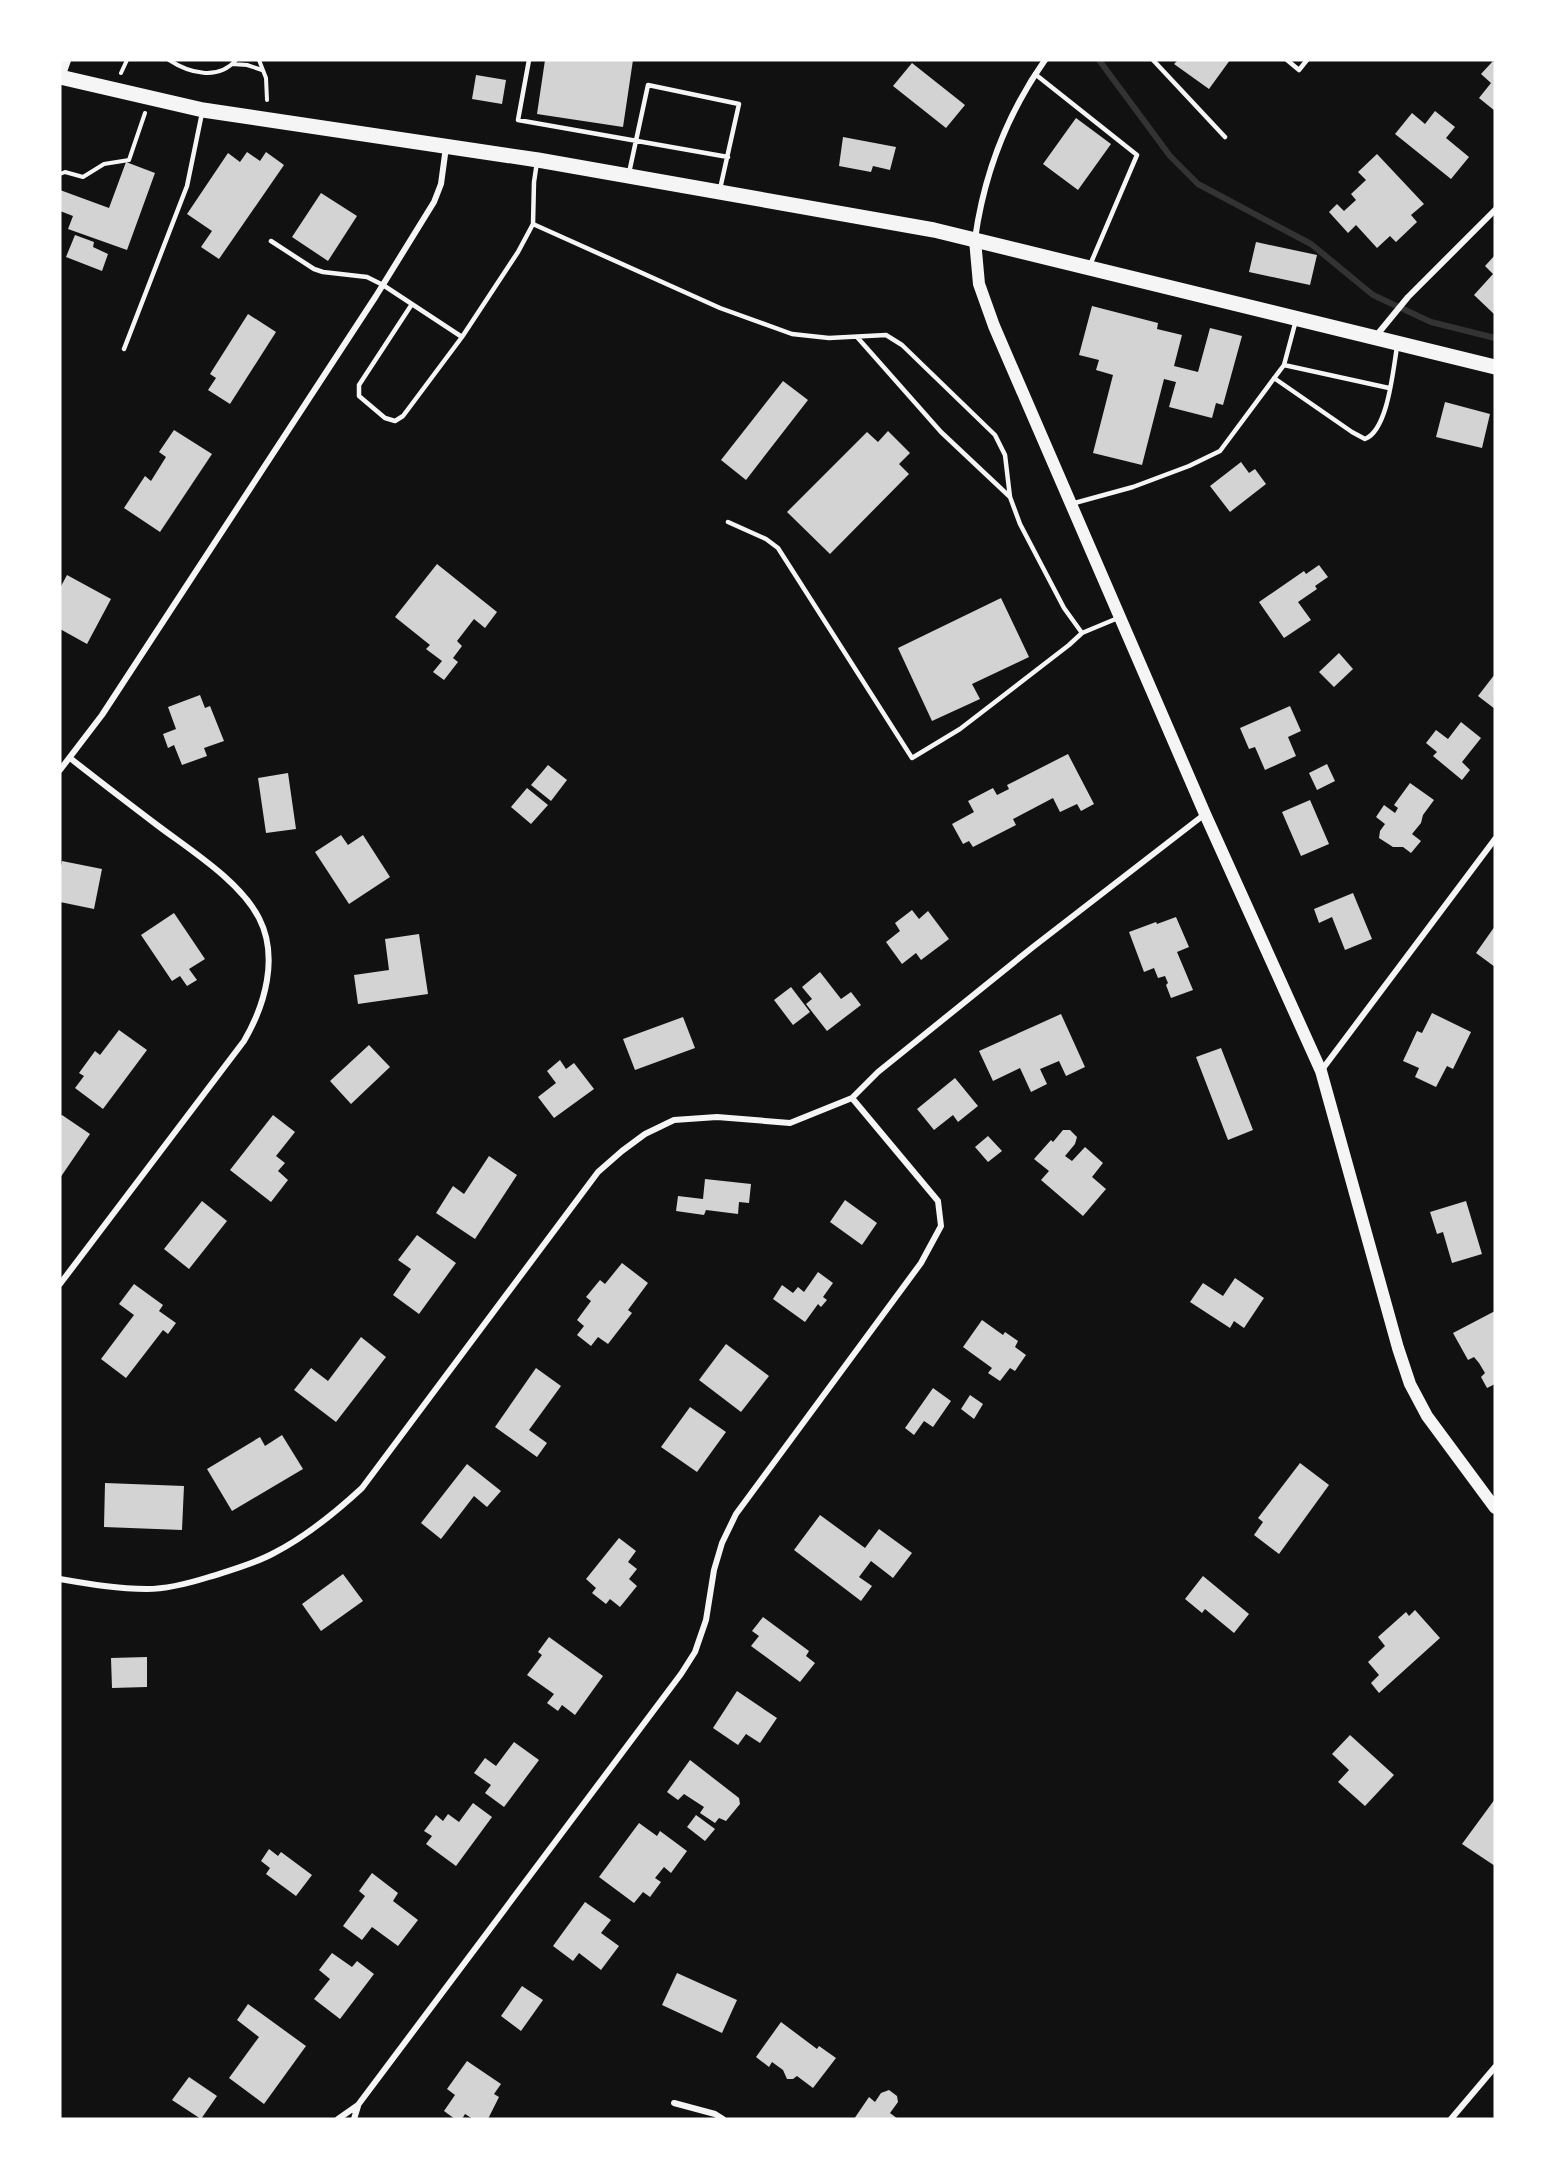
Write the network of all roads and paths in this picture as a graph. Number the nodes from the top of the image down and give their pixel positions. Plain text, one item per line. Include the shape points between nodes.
1 (64, 60) edge
2 (127, 60) edge
3 (169, 60) edge
4 (236, 60) edge
5 (259, 60) edge
6 (529, 60) edge
7 (1045, 60) edge
8 (1153, 60) edge
9 (1287, 60) edge
10 (1307, 60) edge
11 (232, 64) junction
12 (263, 70) junction
13 (120, 73) dead end
14 (1035, 74) junction
15 (60, 75) edge
16 (267, 100) dead end
17 (203, 110) junction
18 (146, 112) dead end
19 (1225, 137) dead end
20 (636, 141) junction
21 (447, 146) junction
22 (728, 157) junction
23 (538, 160) junction
24 (60, 174) edge
25 (628, 176) junction
26 (719, 192) junction
27 (1495, 210) edge
28 (533, 224) junction
29 (975, 240) junction
30 (271, 241) dead end
31 (1089, 267) junction
32 (383, 285) junction
33 (412, 304) junction
34 (1296, 318) junction
35 (462, 337) junction
36 (857, 337) junction
37 (1376, 337) junction
38 (1398, 343) junction
39 (124, 349) dead end
40 (1284, 365) junction
41 (1495, 367) edge
42 (1274, 378) junction
43 (1389, 388) junction
44 (1010, 497) junction
45 (1071, 504) junction
46 (728, 522) dead end
47 (1120, 617) junction
48 (1082, 633) junction
49 (70, 758) junction
50 (60, 770) edge
51 (1205, 814) junction
52 (1495, 839) edge
53 (1321, 1071) junction
54 (852, 1098) junction
55 (60, 1284) edge
56 (1495, 1508) edge
57 (60, 1579) edge
58 (1495, 2067) edge
59 (674, 2103) dead end
60 (358, 2105) junction
61 (338, 2119) edge
62 (354, 2119) edge
63 (723, 2119) edge
64 (1451, 2119) edge

1 - 15 main road
2 - 13 path
3 - 11 path via 198,73 210,73
4 - 11 path
5 - 12 path
6 - 20 lane via 518,120
7 - 14 street
8 - 19 lane
9 - 10 lane via 1299,70
11 - 12 path
12 - 16 path
14 - 29 street via 1002,137 979,208
14 - 31 lane via 1137,155
15 - 17 main road
17 - 21 main road
17 - 39 lane via 187,186
18 - 24 path via 129,160 104,164 83,177
20 - 22 lane
20 - 22 lane via 648,85 740,104
20 - 25 lane
21 - 23 main road
21 - 32 street via 434,202
22 - 26 lane
23 - 25 main road
23 - 28 lane
25 - 26 main road
26 - 29 main road
27 - 37 street via 1408,297
28 - 35 lane
28 - 36 lane via 720,308 792,334
29 - 31 main road
29 - 45 main road via 979,284 994,326
30 - 32 lane via 314,269 358,274
31 - 34 main road
32 - 33 lane
32 - 49 street via 109,705
33 - 35 lane
33 - 35 lane via 359,385 359,396 385,418 395,421 404,416
34 - 37 main road
34 - 40 lane
36 - 44 lane via 941,432
36 - 44 lane via 886,335 902,345 995,435 1005,455
37 - 38 main road
38 - 41 main road
38 - 43 lane
40 - 42 lane
40 - 43 lane
42 - 43 lane via 1365,439 1380,424
42 - 45 lane via 1220,450 1133,487
44 - 48 lane via 1055,591
45 - 47 main road
46 - 48 lane via 778,548 912,758 960,729
47 - 48 lane
47 - 51 main road
49 - 50 street
49 - 55 street via 180,842 244,897 260,919 268,972 259,1014 244,1041
51 - 53 main road
51 - 54 street via 1033,947 878,1072
52 - 53 street
53 - 56 main road via 1410,1384 1427,1416
54 - 57 street via 790,1123 717,1117 674,1120 622,1151 598,1172 362,1488 312,1530 273,1554 230,1571 148,1589
54 - 60 street via 938,1202 941,1226 921,1263 736,1514 719,1552 706,1620 695,1652 681,1674
58 - 64 street
59 - 63 street
60 - 61 street
60 - 62 street

